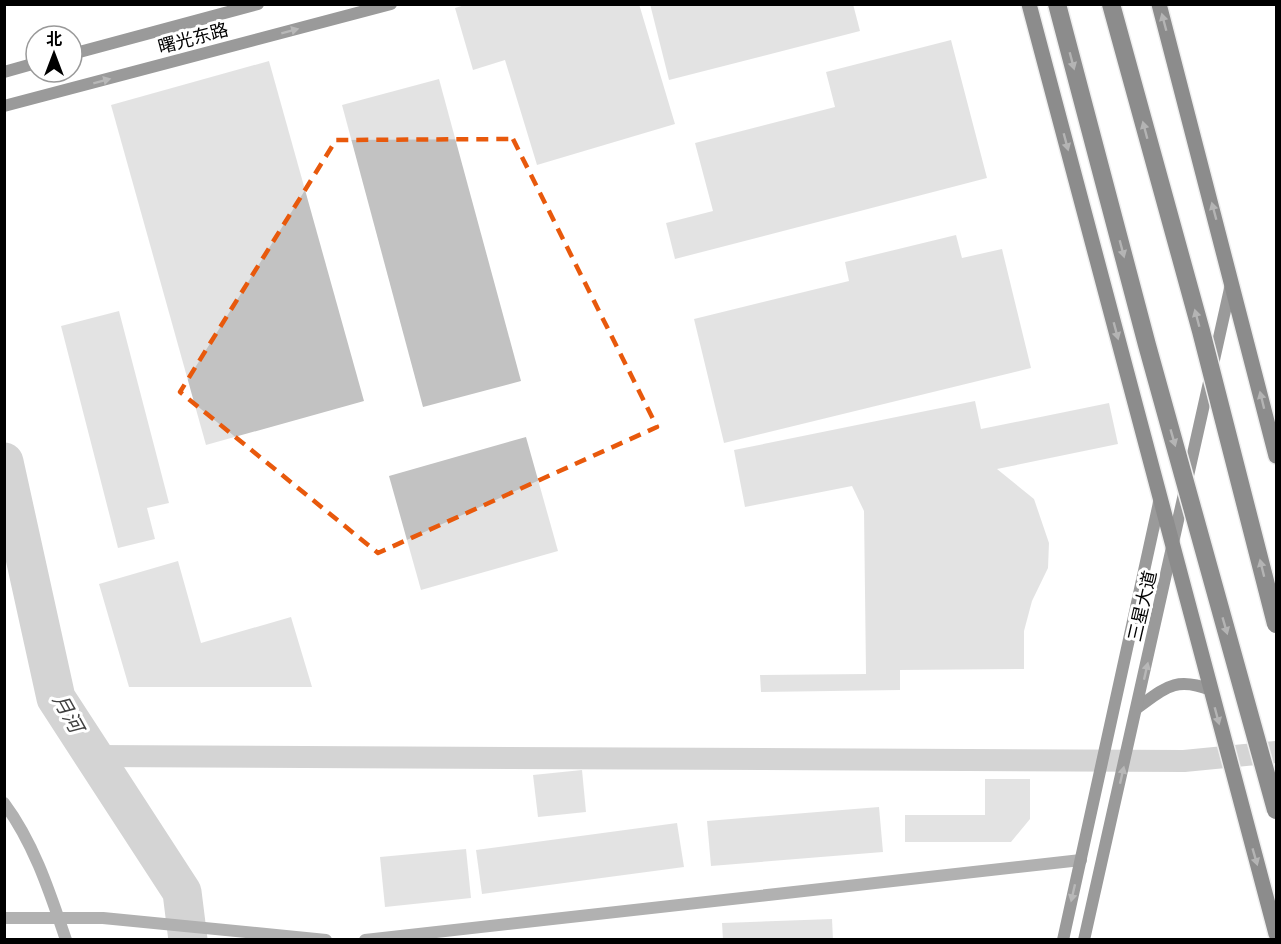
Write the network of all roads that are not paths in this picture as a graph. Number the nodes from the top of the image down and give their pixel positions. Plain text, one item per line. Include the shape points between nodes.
1 (258, 4) edge
2 (391, 4) edge
3 (1029, 4) edge
4 (1057, 4) edge
5 (1111, 4) edge
6 (1159, 4) edge
7 (84, 51) edge
8 (24, 66) edge
9 (4, 72) edge
10 (4, 106) edge
11 (1232, 280) junction
12 (1276, 456) edge
13 (1161, 497) junction
14 (1174, 546) junction
15 (1276, 624) edge
16 (1210, 690) junction
17 (1137, 708) junction
18 (4, 803) edge
19 (1276, 810) edge
20 (1081, 860) junction
21 (4, 918) edge
22 (59, 918) junction
23 (1276, 934) edge
24 (66, 939) edge
25 (326, 939) edge
26 (365, 939) edge
27 (1063, 939) edge
28 (1084, 939) edge

1 - 7 street, 曙光东路
10 -> 2 street, 曙光东路
3 -> 13 main road
4 -> 19 highway, bridge
15 -> 5 highway, bridge
11 -> 6 main road
8 - 9 street
12 -> 11 main road
11 - 14 street, 三星大道
13 - 14 main road
13 - 20 street, 三星大道
14 - 16 main road
17 -> 14 street, 三星大道
16 - 17 street via 1196,684 1168,685
16 -> 23 main road
28 -> 17 street, 三星大道
18 - 22 street via 21,825
20 - 26 street
20 -> 27 street, 三星大道
21 - 22 street
22 - 24 street
22 - 25 street via 103,918

